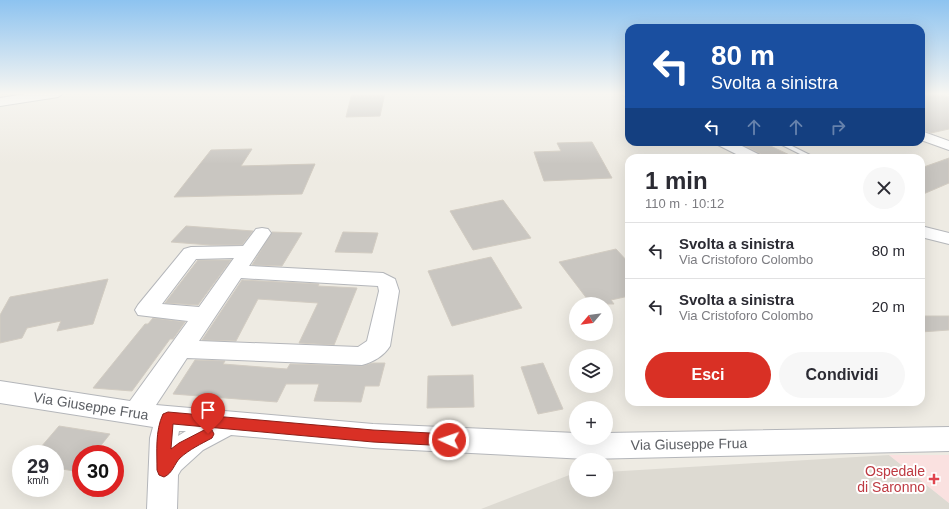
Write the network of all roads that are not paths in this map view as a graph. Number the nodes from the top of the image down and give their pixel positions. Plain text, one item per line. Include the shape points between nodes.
1 (925, 137) edge
2 (949, 137) edge
3 (935, 141) junction
4 (731, 146) edge
5 (788, 146) edge
6 (949, 146) edge
7 (747, 154) edge
8 (805, 154) edge
9 (925, 232) edge
10 (262, 233) dead end
11 (949, 239) edge
12 (248, 252) junction
13 (235, 271) junction
14 (205, 315) junction
15 (180, 349) junction
16 (0, 392) edge
17 (136, 413) junction
18 (168, 418) junction
19 (229, 423) junction
20 (949, 439) edge
21 (164, 470) junction
22 (162, 509) edge

1 - 3 street
2 - 3 street
3 - 6 street
4 - 7 street
5 - 8 lane
9 - 11 street
10 - 12 street
12 - 13 street
12 - 14 street via 191,253 146,310
13 - 14 street
13 - 15 street via 383,280 388,284 388,291 378,346 362,356
14 - 15 street
15 - 17 street
16 - 17 street, Via Giuseppe Frua
17 - 18 street, Via Giuseppe Frua
18 - 19 street, Via Giuseppe Frua
18 - 21 street via 164,438
19 - 20 street, Via Giuseppe Frua via 373,436 586,446
19 - 21 street via 183,447
21 - 22 street

